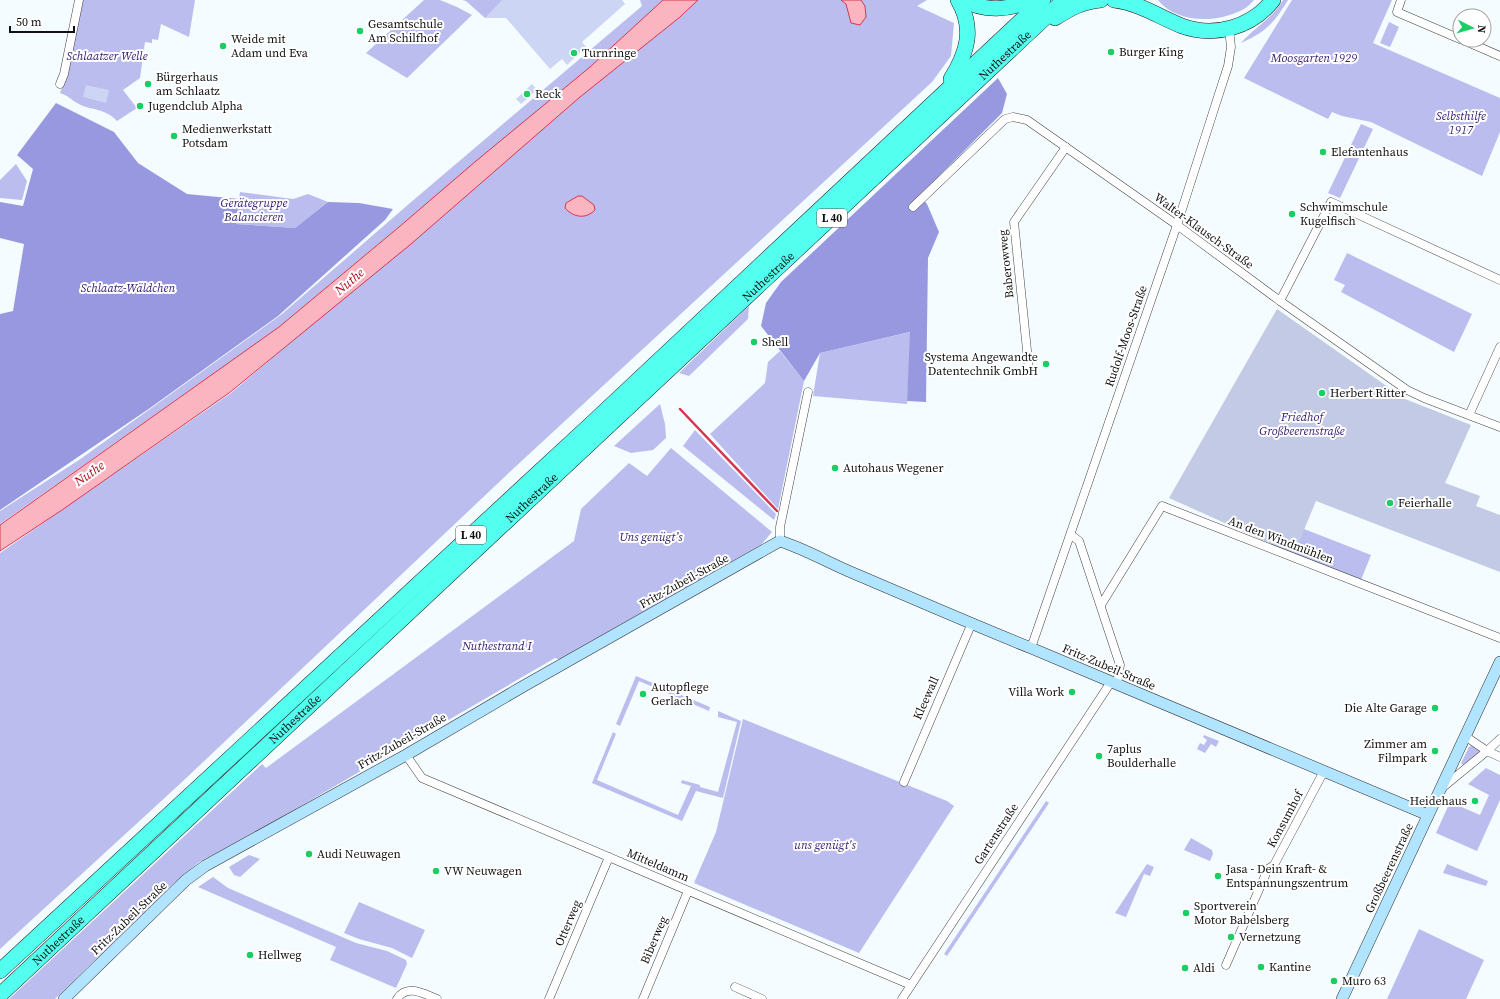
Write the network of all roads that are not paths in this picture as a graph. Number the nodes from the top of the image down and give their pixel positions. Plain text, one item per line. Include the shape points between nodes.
1 (79, 0) edge
2 (958, 0) edge
3 (964, 0) edge
4 (1031, 0) edge
5 (1043, 0) edge
6 (1064, 0) edge
7 (1101, 0) edge
8 (1114, 0) edge
9 (1151, 0) edge
10 (1273, 0) edge
11 (1401, 0) edge
12 (1171, 21) junction
13 (1229, 29) junction
14 (1452, 36) edge
15 (1019, 42) junction
16 (1482, 48) edge
17 (1500, 56) edge
18 (60, 84) dead end
19 (941, 96) junction
20 (1066, 147) junction
21 (913, 207) dead end
22 (1177, 225) junction
23 (1500, 280) edge
24 (1280, 301) junction
25 (1500, 347) edge
26 (1029, 370) dead end
27 (808, 392) dead end
28 (1469, 415) junction
29 (1500, 427) edge
30 (1071, 535) junction
31 (780, 541) junction
32 (1102, 605) junction
33 (971, 625) junction
34 (1500, 638) edge
35 (1031, 648) junction
36 (1500, 662) edge
37 (1114, 683) junction
38 (1465, 736) junction
39 (1500, 739) edge
40 (1488, 751) junction
41 (406, 755) junction
42 (1500, 757) edge
43 (1324, 771) junction
44 (904, 782) dead end
45 (1440, 790) junction
46 (1428, 815) junction
47 (609, 857) junction
48 (688, 891) junction
49 (1226, 965) dead end
50 (0, 971) edge
51 (911, 985) junction
52 (735, 987) dead end
53 (0, 995) edge
54 (64, 999) edge
55 (398, 999) edge
56 (437, 999) edge
57 (549, 999) edge
58 (643, 999) edge
59 (762, 999) edge
60 (902, 999) edge
61 (1342, 999) edge

1 - 18 street
2 - 19 highway via 966,21 968,38 961,63
3 - 4 highway via 984,7 1000,8 1016,6
5 - 19 highway, Nuthestraße / L 40
6 - 15 highway, Nuthestraße / L 40
7 - 15 highway via 1071,7
8 - 12 highway via 1144,7
9 - 12 highway
10 - 13 highway via 1253,19
11 - 14 street via 1397,12
12 - 13 highway via 1194,29
13 - 22 street, Rudolf-Moos-Straße via 1228,66
15 - 53 highway, Nuthestraße / L 40
16 - 17 street
19 - 50 highway, Nuthestraße / L 40 via 586,429
20 - 21 street, Walter-Klausch-Straße via 1027,120 1012,117 1005,119
20 - 22 street, Walter-Klausch-Straße
20 - 26 street, Baberowweg via 1014,222
22 - 24 street, Walter-Klausch-Straße
22 - 30 street, Rudolf-Moos-Straße
23 - 24 street via 1331,202
24 - 28 street, Walter-Klausch-Straße via 1407,390
25 - 28 street
27 - 31 street via 780,527
28 - 29 street, Walter-Klausch-Straße
30 - 32 street via 1079,541
30 - 35 street, Rudolf-Moos-Straße
31 - 33 street, Fritz-Zubeil-Straße
31 - 41 street, Fritz-Zubeil-Straße
32 - 34 street, An den Windmühlen via 1162,506
32 - 37 street via 1120,665
33 - 35 street, Fritz-Zubeil-Straße
33 - 44 street, Kleewall
35 - 37 street, Fritz-Zubeil-Straße
36 - 38 street, Großbeerenstraße
37 - 43 street, Fritz-Zubeil-Straße
37 - 51 street, Gartenstraße
38 - 40 street
38 - 45 street, Großbeerenstraße
39 - 40 street
40 - 42 street
40 - 45 street
41 - 47 street, Mitteldamm via 422,778
41 - 54 street, Fritz-Zubeil-Straße via 219,858 186,880
43 - 46 street, Fritz-Zubeil-Straße
43 - 49 street, Konsumhof via 1274,865 1268,869
45 - 46 street, Großbeerenstraße
46 - 61 street, Großbeerenstraße
47 - 48 street, Mitteldamm
47 - 57 street, Otterweg
48 - 51 street, Mitteldamm
48 - 58 street, Biberweg
51 - 60 street, Gartenstraße
52 - 59 street
55 - 56 street via 404,992 412,990

